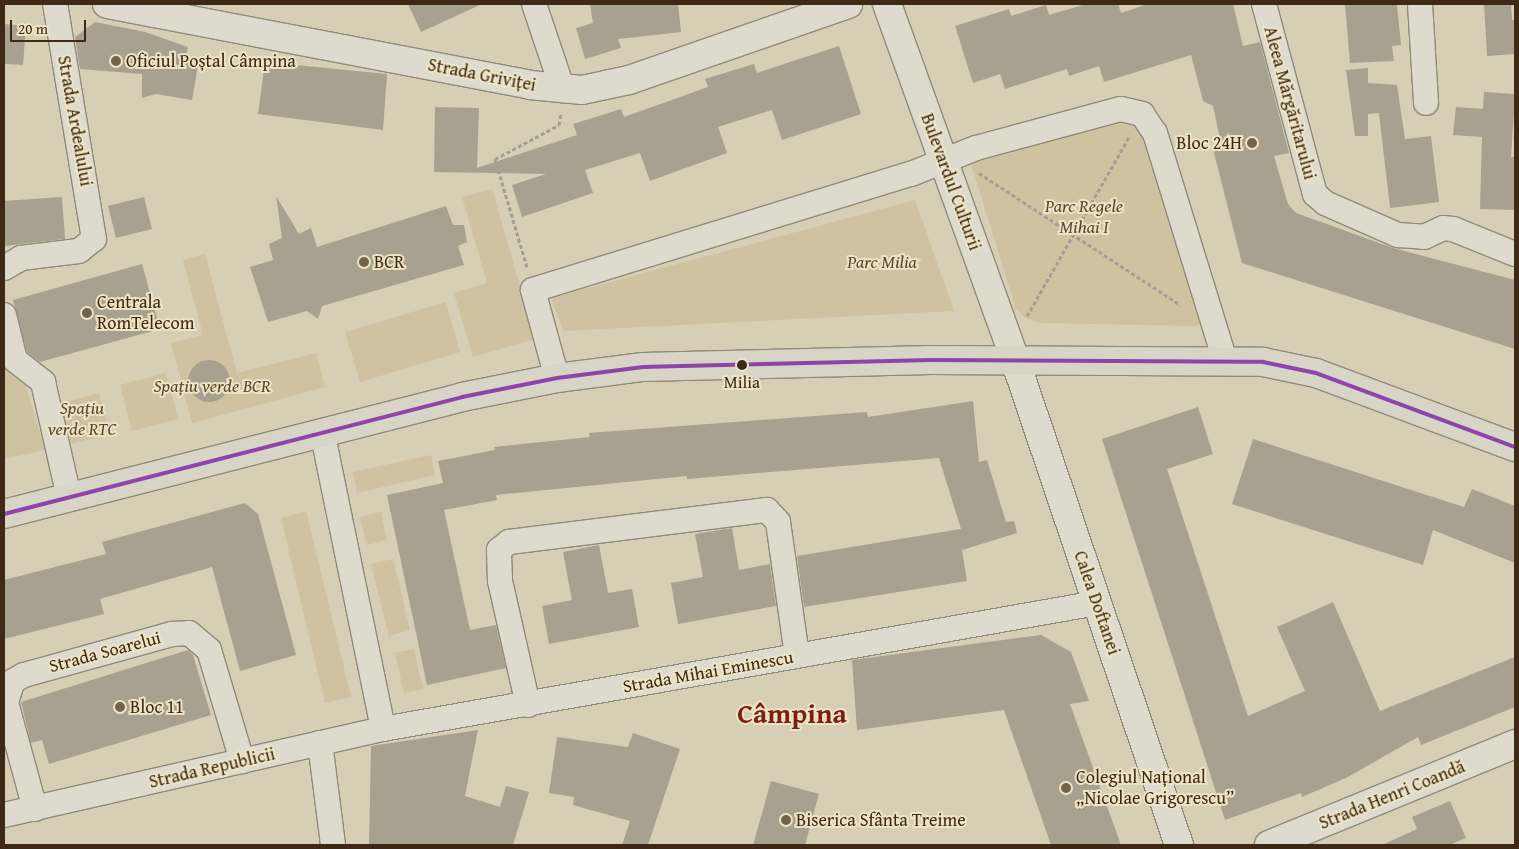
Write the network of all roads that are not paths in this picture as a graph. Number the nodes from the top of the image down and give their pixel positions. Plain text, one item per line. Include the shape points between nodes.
1 (55, 4) edge
2 (107, 4) edge
3 (534, 4) edge
4 (848, 4) edge
5 (886, 4) edge
6 (1264, 4) edge
7 (1420, 4) edge
8 (564, 90) junction
9 (1426, 103) dead end
10 (943, 161) junction
11 (1515, 254) edge
12 (4, 268) edge
13 (4, 315) edge
14 (1015, 360) junction
15 (1225, 360) junction
16 (557, 378) junction
17 (322, 431) junction
18 (1515, 447) edge
19 (68, 497) junction
20 (4, 514) edge
21 (1097, 603) junction
22 (797, 656) junction
23 (6, 690) edge
24 (528, 705) junction
25 (383, 729) junction
26 (320, 743) junction
27 (1515, 744) edge
28 (242, 761) junction
29 (35, 809) junction
30 (4, 815) edge
31 (333, 845) edge
32 (1179, 845) edge
33 (1269, 845) edge

1 - 12 street, Strada Ardealului via 94,239 79,251 21,258
2 - 8 main road, Strada Griviței
3 - 8 street
4 - 8 main road, Strada Griviței via 606,87
5 - 10 main road, Bulevardul Culturii
6 - 11 street, Aleea Mărgăritarului via 1315,194 1326,203 1398,235 1424,237 1443,228 1454,229
7 - 9 street
10 - 14 main road, Bulevardul Culturii
10 - 15 street via 976,148 1121,109 1142,114 1154,133
10 - 16 street via 533,290
13 - 19 street via 15,360 42,382
14 - 15 main road
14 - 16 main road via 758,362 643,367
14 - 21 main road, Calea Doftanei
15 - 18 main road via 1263,362 1316,373
16 - 17 main road
17 - 19 main road
17 - 25 street
19 - 20 main road
21 - 22 street, Strada Mihai Eminescu
21 - 32 main road, Calea Doftanei
22 - 24 street, Strada Mihai Eminescu
22 - 24 street via 778,522 767,510 509,542 499,550 500,582
23 - 28 street, Strada Soarelui via 24,675 172,634 189,633 209,650
23 - 29 street, Strada Soarelui via 6,702
24 - 25 street, Strada Mihai Eminescu
25 - 26 street, Strada Mihai Eminescu
26 - 28 street, Strada Republicii
26 - 31 street
27 - 33 main road, Strada Henri Coandă
28 - 29 street, Strada Republicii
29 - 30 street, Strada Republicii

